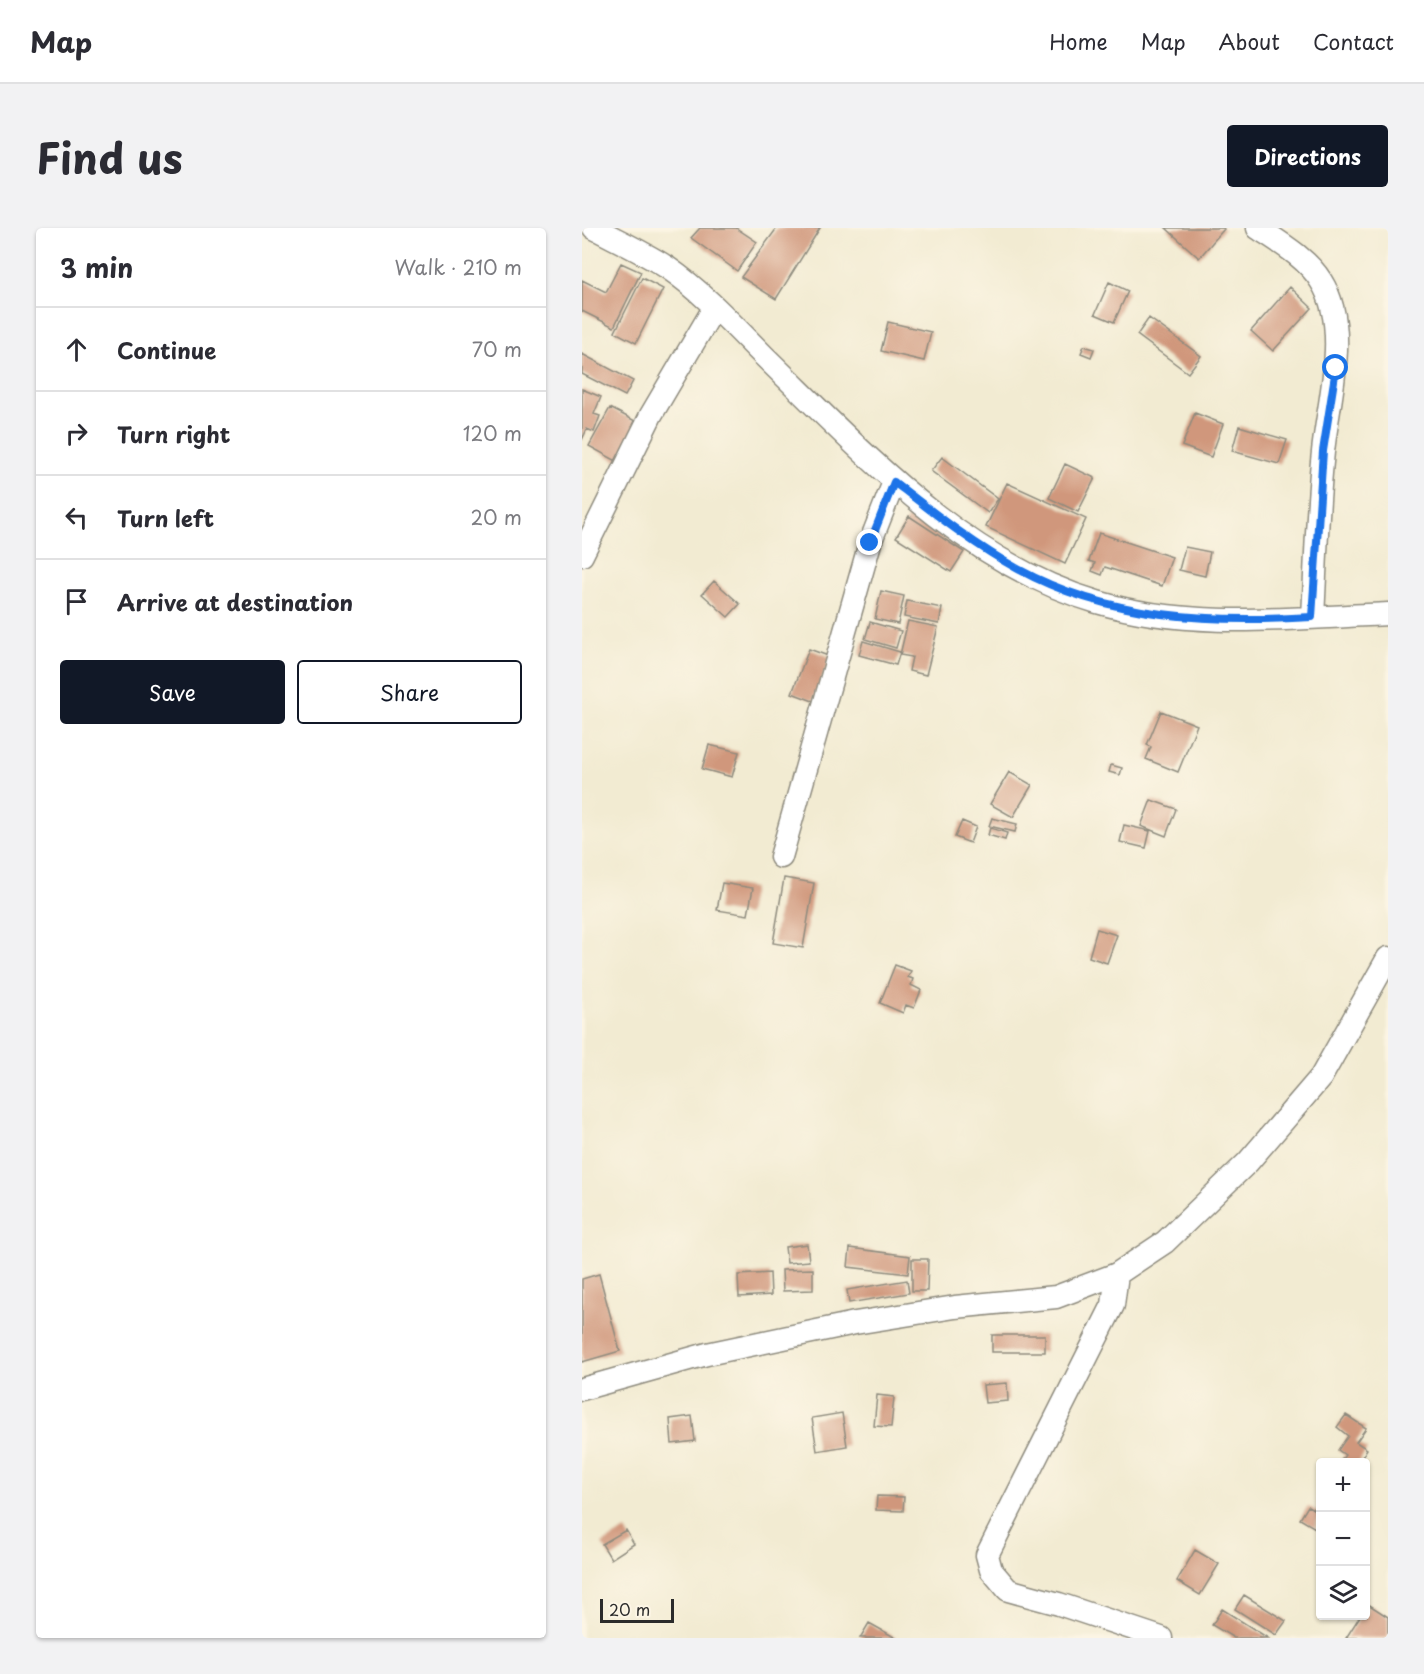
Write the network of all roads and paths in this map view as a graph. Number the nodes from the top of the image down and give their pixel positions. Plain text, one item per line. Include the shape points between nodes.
1 (594, 228) edge
2 (1258, 228) edge
3 (625, 236) edge
4 (714, 308) junction
5 (894, 482) junction
6 (582, 555) edge
7 (1388, 614) edge
8 (1312, 617) junction
9 (781, 857) dead end
10 (1388, 958) edge
11 (1117, 1274) junction
12 (582, 1389) edge
13 (1161, 1638) edge

1 - 3 street
2 - 8 street via 1310,267 1322,281 1334,326 1336,368 1323,451
3 - 4 street
4 - 5 street
4 - 6 street via 651,414
5 - 8 street via 1018,570 1096,602 1163,616 1246,621
5 - 9 street via 870,543
7 - 8 street
10 - 11 street via 1321,1077 1255,1153 1165,1242
11 - 12 street via 1056,1297 955,1307 855,1323 707,1354
11 - 13 street via 1113,1305 987,1555 991,1570 1008,1590

